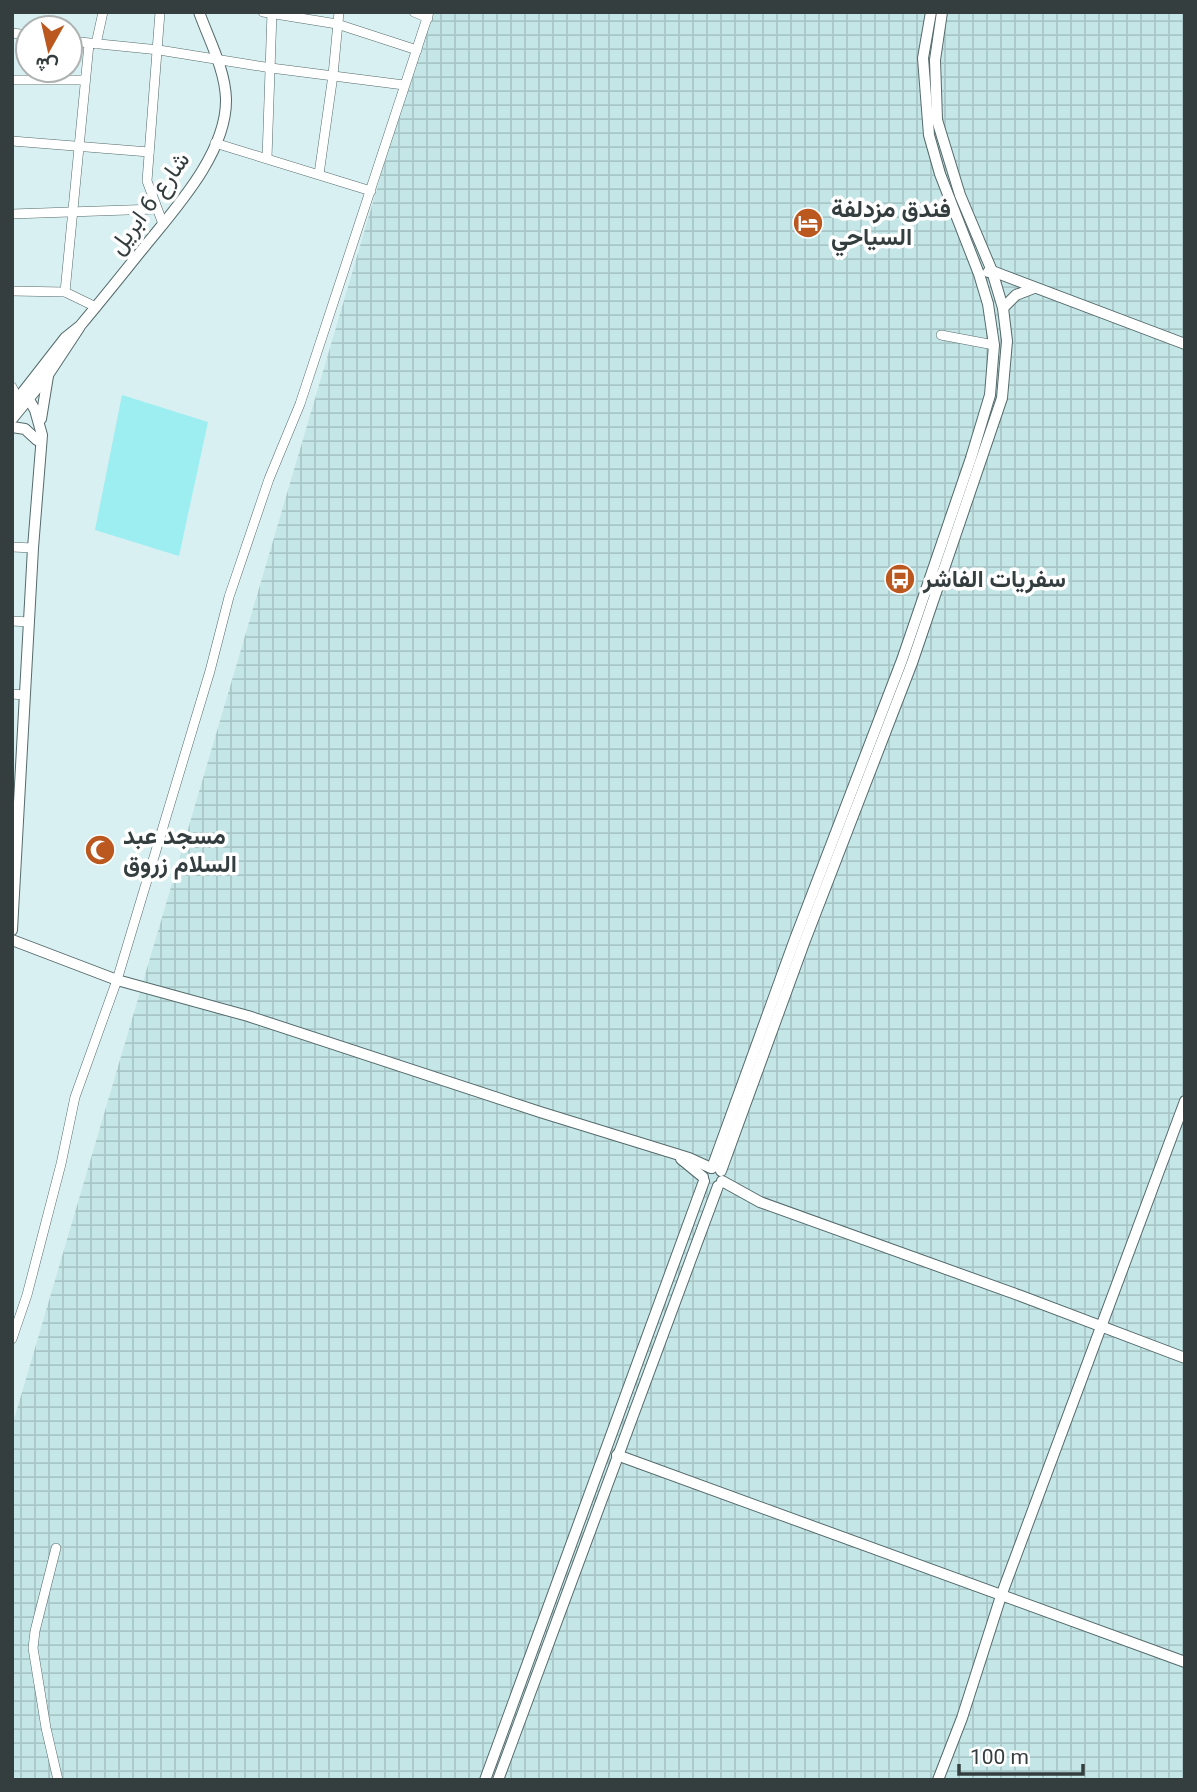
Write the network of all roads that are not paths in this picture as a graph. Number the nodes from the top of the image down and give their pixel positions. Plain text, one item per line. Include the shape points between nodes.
1 (103, 12) edge
2 (160, 12) edge
3 (199, 12) edge
4 (339, 12) edge
5 (414, 12) edge
6 (931, 12) edge
7 (942, 12) edge
8 (269, 13) edge
9 (428, 15) edge
10 (337, 24) junction
11 (84, 43) edge
12 (93, 44) junction
13 (159, 50) junction
14 (417, 50) junction
15 (217, 60) junction
16 (271, 68) junction
17 (333, 75) junction
18 (12, 80) edge
19 (85, 80) junction
20 (404, 85) junction
21 (12, 141) edge
22 (215, 143) junction
23 (80, 145) junction
24 (149, 152) junction
25 (267, 158) junction
26 (319, 174) junction
27 (371, 191) junction
28 (156, 209) junction
29 (74, 212) junction
30 (12, 214) edge
31 (163, 224) junction
32 (992, 271) junction
33 (979, 274) junction
34 (1034, 288) junction
35 (12, 291) edge
36 (65, 292) junction
37 (96, 307) junction
38 (1003, 308) junction
39 (80, 326) junction
40 (941, 335) dead end
41 (1185, 344) edge
42 (994, 345) junction
43 (48, 375) junction
44 (12, 387) edge
45 (22, 399) edge
46 (12, 419) edge
47 (41, 426) junction
48 (12, 427) edge
49 (37, 440) junction
50 (40, 453) junction
51 (12, 547) edge
52 (33, 548) junction
53 (922, 618) junction
54 (12, 621) edge
55 (29, 622) junction
56 (18, 695) edge
57 (16, 771) edge
58 (15, 840) edge
59 (13, 909) edge
60 (12, 930) edge
61 (12, 940) edge
62 (117, 980) junction
63 (1185, 1101) edge
64 (713, 1176) junction
65 (1101, 1325) junction
66 (12, 1339) edge
67 (1185, 1358) edge
68 (617, 1455) junction
69 (56, 1548) dead end
70 (1001, 1596) junction
71 (1185, 1661) edge
72 (58, 1780) edge
73 (485, 1780) edge
74 (498, 1780) edge
75 (938, 1780) edge

1 - 12 street
2 - 13 street
3 - 15 street, شارع 6 ابريل
4 - 10 street
5 - 9 street
6 - 33 street via 923,58 929,135
7 - 32 street via 934,60 937,120 960,195
8 - 10 street
8 - 16 street
9 - 14 street
10 - 14 street
10 - 17 street
11 - 12 street
12 - 13 street
12 - 19 street
13 - 15 street
13 - 24 street
14 - 20 street
15 - 16 street
15 - 22 street, شارع 6 ابريل via 225,106
16 - 17 street
16 - 25 street
17 - 20 street
17 - 26 street
18 - 19 street
19 - 23 street
20 - 27 street
21 - 23 street
22 - 25 street
22 - 31 street, شارع 6 ابريل
23 - 24 street
23 - 29 street
24 - 28 street via 147,181
25 - 26 street
26 - 27 street
27 - 62 street via 229,597
28 - 29 street
28 - 31 street
29 - 30 street
29 - 36 street
31 - 37 street, شارع 6 ابريل
32 - 33 street
32 - 34 street
32 - 38 street
33 - 42 street
34 - 38 street via 1016,295
34 - 41 street
35 - 36 street
36 - 37 street
37 - 39 street, شارع 6 ابريل
38 - 53 street via 1007,341 1002,398
39 - 43 street
39 - 45 street via 65,338
40 - 42 street
42 - 53 street via 990,395
43 - 45 street
43 - 47 street
44 - 45 street
45 - 46 street
45 - 47 street
45 - 49 street
47 - 50 street
48 - 49 street via 25,429
49 - 50 street
50 - 52 street
51 - 52 street
52 - 55 street
53 - 64 street via 861,770
54 - 55 street
55 - 56 street
56 - 57 street
57 - 58 street
58 - 59 street
59 - 60 street
61 - 62 street
62 - 64 street via 248,1016 676,1155
62 - 66 street via 75,1097
63 - 65 street
64 - 65 street via 760,1202
64 - 68 street
64 - 73 street
65 - 67 street
65 - 70 street
68 - 70 street
68 - 74 street
69 - 72 street via 33,1648
70 - 71 street
70 - 75 street

